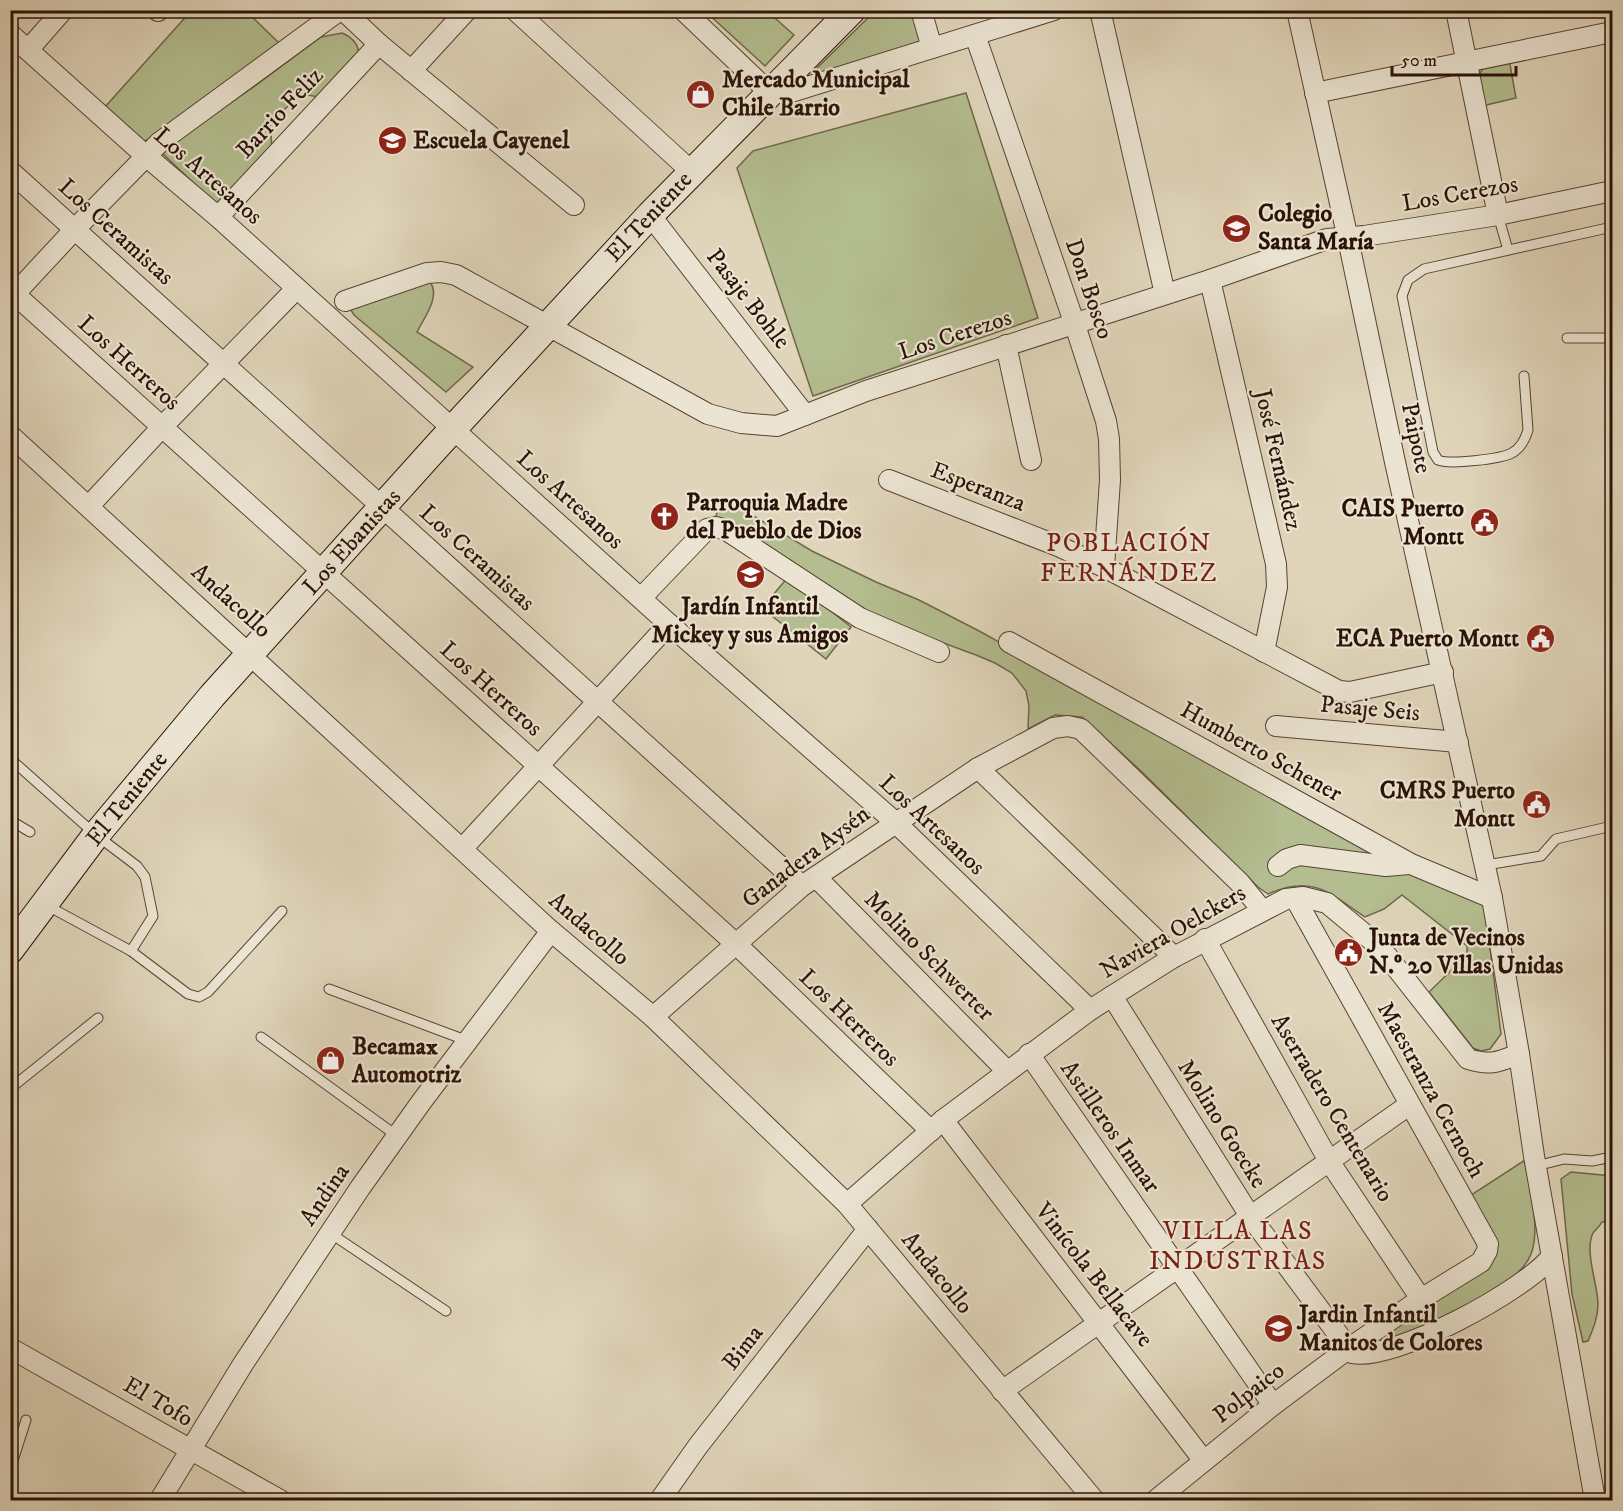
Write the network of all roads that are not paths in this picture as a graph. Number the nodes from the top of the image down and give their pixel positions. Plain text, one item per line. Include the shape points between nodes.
1 (63, 10) edge
2 (342, 10) edge
3 (467, 10) edge
4 (515, 10) edge
5 (683, 10) edge
6 (852, 10) edge
7 (921, 10) edge
8 (1100, 10) edge
9 (1297, 10) edge
10 (1456, 10) edge
11 (1054, 11) edge
12 (1612, 32) edge
13 (10, 34) edge
14 (975, 35) junction
15 (379, 44) junction
16 (932, 48) junction
17 (28, 50) junction
18 (1467, 62) junction
19 (411, 71) junction
20 (770, 93) junction
21 (1315, 93) junction
22 (146, 156) junction
23 (10, 171) edge
24 (692, 172) junction
25 (1612, 191) edge
26 (574, 205) dead end
27 (650, 215) junction
28 (1498, 215) junction
29 (218, 217) junction
30 (1612, 227) edge
31 (75, 229) junction
32 (1348, 238) junction
33 (1508, 250) junction
34 (1210, 280) junction
35 (296, 289) junction
36 (1165, 294) junction
37 (12, 295) edge
38 (345, 301) dead end
39 (1074, 322) junction
40 (548, 326) junction
41 (1567, 338) dead end
42 (1612, 338) edge
43 (1006, 345) junction
44 (224, 363) junction
45 (1524, 376) dead end
46 (806, 415) junction
47 (162, 427) junction
48 (453, 430) junction
49 (10, 435) edge
50 (1031, 460) dead end
51 (889, 480) dead end
52 (89, 506) junction
53 (383, 507) junction
54 (1104, 567) junction
55 (324, 573) junction
56 (641, 598) junction
57 (669, 624) junction
58 (1009, 642) dead end
59 (939, 652) dead end
60 (1264, 652) junction
61 (251, 654) junction
62 (1443, 672) junction
63 (598, 701) junction
64 (1276, 726) dead end
65 (1458, 742) junction
66 (15, 763) dead end
67 (538, 766) junction
68 (978, 768) junction
69 (10, 820) edge
70 (895, 822) junction
71 (1612, 826) edge
72 (30, 832) dead end
73 (96, 835) junction
74 (462, 849) junction
75 (1411, 864) junction
76 (1486, 865) junction
77 (1278, 866) dead end
78 (809, 881) junction
79 (1295, 898) junction
80 (1492, 898) junction
81 (44, 904) junction
82 (1262, 910) junction
83 (282, 911) dead end
84 (552, 931) junction
85 (1205, 939) junction
86 (735, 943) junction
87 (10, 950) edge
88 (131, 951) junction
89 (1174, 957) junction
90 (329, 989) dead end
91 (1112, 996) junction
92 (1089, 1010) junction
93 (652, 1017) junction
94 (98, 1018) dead end
95 (261, 1037) dead end
96 (468, 1041) junction
97 (1029, 1054) junction
98 (1519, 1054) junction
99 (1007, 1071) junction
100 (10, 1084) edge
101 (1409, 1105) junction
102 (937, 1126) junction
103 (397, 1136) junction
104 (1612, 1157) edge
105 (1329, 1161) junction
106 (1536, 1166) junction
107 (847, 1204) junction
108 (1250, 1216) junction
109 (868, 1229) junction
110 (330, 1233) junction
111 (1488, 1244) joint
112 (1552, 1256) junction
113 (1176, 1268) junction
114 (1420, 1299) junction
115 (446, 1311) dead end
116 (1098, 1322) junction
117 (10, 1347) edge
118 (1348, 1349) junction
119 (1002, 1391) junction
120 (1272, 1405) junction
121 (27, 1420) dead end
122 (190, 1450) junction
123 (1204, 1461) junction
124 (10, 1470) edge
125 (160, 1500) edge
126 (280, 1500) edge
127 (660, 1500) edge
128 (1094, 1500) edge
129 (1156, 1500) edge
130 (1595, 1500) edge

1 - 17 street
2 - 15 street
2 - 22 street
3 - 19 street
4 - 24 street
5 - 20 street
6 - 20 main road, El Teniente
7 - 16 street
8 - 36 street
9 - 21 street, Paipote
10 - 18 street
11 - 14 street
12 - 18 street
13 - 17 street, Los Artesanos
14 - 16 street
14 - 39 street, Don Bosco
15 - 19 street
15 - 29 street, Barrio Feliz
16 - 20 street via 788,93
17 - 22 street, Los Artesanos
18 - 21 street
18 - 28 street
19 - 26 street
20 - 24 main road, El Teniente
21 - 32 street, Paipote
22 - 29 street, Los Artesanos
22 - 31 street
23 - 31 street, Los Ceramistas
24 - 27 main road, El Teniente
25 - 28 street, Los Cerezos
27 - 40 main road, El Teniente
27 - 46 street, Pasaje Bohle
28 - 32 street, Los Cerezos
28 - 33 lane
29 - 35 street, Los Artesanos
30 - 33 lane
31 - 37 street
31 - 44 street, Los Ceramistas
32 - 34 street, Los Cerezos via 1327,239
32 - 62 street, Paipote
33 - 45 lane via 1424,269 1413,275 1404,288 1402,296 1435,456 1449,463 1517,450 1528,430
34 - 36 street, Los Cerezos
34 - 60 street, José Fernández via 1276,564 1277,587
35 - 44 street
35 - 48 street, Los Artesanos
36 - 39 street, Los Cerezos
37 - 47 street, Los Herreros
38 - 40 street, Los Cerezos via 427,273 441,272 456,275
39 - 43 street, Los Cerezos
39 - 54 street, Don Bosco via 1109,439 1110,502
40 - 46 street, Los Cerezos via 724,420 777,426
40 - 48 main road, El Teniente
41 - 42 lane
43 - 46 street, Los Cerezos
43 - 50 street
44 - 47 street
44 - 53 street, Los Ceramistas
47 - 52 street
47 - 55 street, Los Herreros
48 - 53 main road, Los Ebanistas
48 - 56 street, Los Artesanos
49 - 52 street, Andacollo
51 - 54 street, Esperanza
52 - 61 street, Andacollo
53 - 55 main road, Los Ebanistas
53 - 63 street, Los Ceramistas
54 - 60 street, Esperanza
55 - 61 main road, Los Ebanistas
55 - 67 street, Los Herreros
56 - 57 street, Los Artesanos
56 - 59 street via 707,529 716,527 860,618
57 - 63 street
57 - 70 street, Los Artesanos
58 - 75 street, Humberto Schener
60 - 62 street, Esperanza via 1339,692
61 - 73 main road, El Teniente
61 - 74 street, Andacollo
62 - 65 street, Paipote
63 - 67 street
63 - 78 street, Los Ceramistas
64 - 65 street, Pasaje Seis
65 - 76 street, Paipote
66 - 73 lane
67 - 74 street
67 - 86 street, Los Herreros
68 - 70 street, Ganadera Aysén
68 - 82 street, Ganadera Aysén via 1053,728 1081,729 1240,883
68 - 89 street
69 - 72 lane
70 - 78 street, Ganadera Aysén
70 - 92 street, Los Artesanos
71 - 76 lane via 1556,839 1541,856
73 - 81 main road, El Teniente
73 - 88 lane via 145,877 153,916
74 - 84 street, Andacollo
75 - 77 street via 1386,866 1300,855
75 - 80 street, Humberto Schener
76 - 80 street, Paipote
78 - 86 street, Ganadera Aysén
78 - 99 street, Molino Schwerter
79 - 82 street, Naviera Oelckers
79 - 98 street, Naviera Oelckers via 1327,903 1380,946 1468,1059 1493,1064
79 - 101 street, Maestranza Cernoch
80 - 98 street, Paipote
81 - 87 main road, El Teniente
81 - 88 lane
82 - 85 street, Naviera Oelckers
83 - 88 lane via 208,992 199,997 188,994
84 - 93 street, Andacollo
84 - 96 street, Andina
85 - 89 street, Naviera Oelckers
85 - 105 street, Aserradero Centenario
86 - 93 street, Ganadera Aysén
86 - 102 street, Los Herreros
89 - 91 street, Naviera Oelckers
90 - 96 lane
91 - 92 street, Naviera Oelckers
91 - 108 street, Molino Goecke
92 - 97 street, Naviera Oelckers
93 - 107 street, Andacollo
94 - 100 lane via 16,1084
95 - 103 lane
96 - 103 street, Andina
97 - 99 street, Naviera Oelckers
97 - 113 street, Astilleros Inmar
98 - 106 street, Paipote
99 - 102 street, Naviera Oelckers
101 - 105 street
101 - 111 street, Maestranza Cernoch
102 - 107 street, Naviera Oelckers
102 - 116 street, Vinícola Bellacave
103 - 110 street, Andina
104 - 106 lane via 1592,1161 1564,1159
105 - 108 street
105 - 114 street, Aserradero Centenario
106 - 112 street, Paipote
107 - 109 street, Andacollo
108 - 113 street
108 - 118 street, Molino Goecke
109 - 119 street, Andacollo
109 - 127 street, Bima
110 - 115 lane
110 - 122 street, Andina
111 - 114 street, Polpaico via 1481,1262
112 - 118 street via 1523,1283 1452,1323 1387,1349 1362,1355
112 - 130 street, Paipote
113 - 116 street
113 - 120 street, Astilleros Inmar
114 - 118 street, Polpaico
116 - 119 street
116 - 123 street, Vinícola Bellacave
117 - 122 street, El Tofo
118 - 120 street, Polpaico
119 - 128 street, Andacollo
120 - 123 street, Polpaico
121 - 124 lane
122 - 125 street, Andina
122 - 126 street, El Tofo
123 - 129 street, Polpaico

